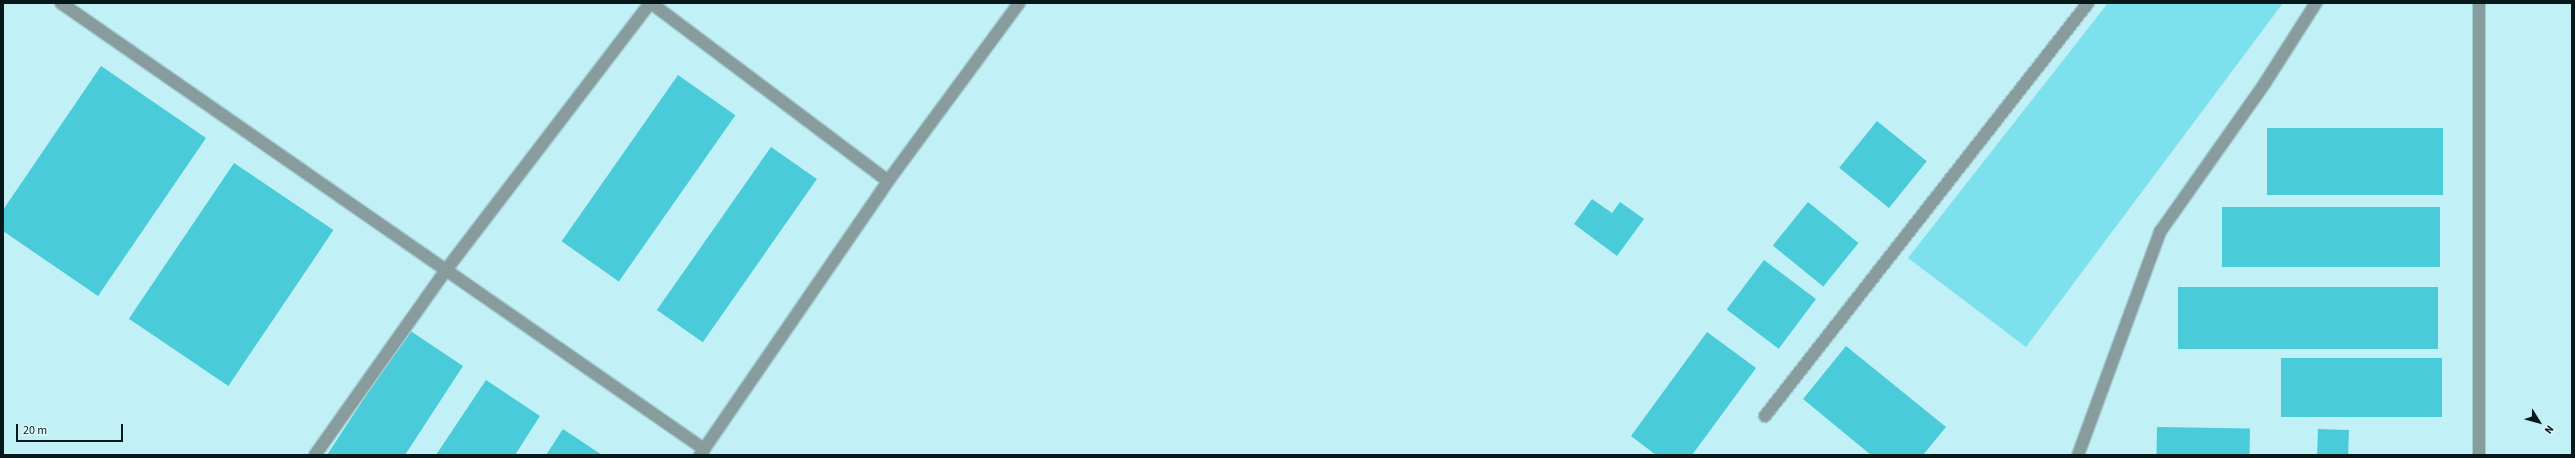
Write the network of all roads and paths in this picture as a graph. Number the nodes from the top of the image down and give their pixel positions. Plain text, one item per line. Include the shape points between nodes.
1 (60, 3) edge
2 (650, 3) edge
3 (1020, 3) edge
4 (2088, 3) edge
5 (2316, 3) edge
6 (2479, 3) edge
7 (888, 181) junction
8 (446, 270) junction
9 (1765, 416) dead end
10 (702, 452) edge
11 (315, 455) edge
12 (2078, 455) edge
13 (2479, 455) edge

1 - 8 lane
2 - 7 lane
2 - 8 lane
3 - 7 lane
4 - 9 lane
5 - 12 lane via 2265,84 2160,232
6 - 13 lane
7 - 10 lane
8 - 10 lane
8 - 11 lane

